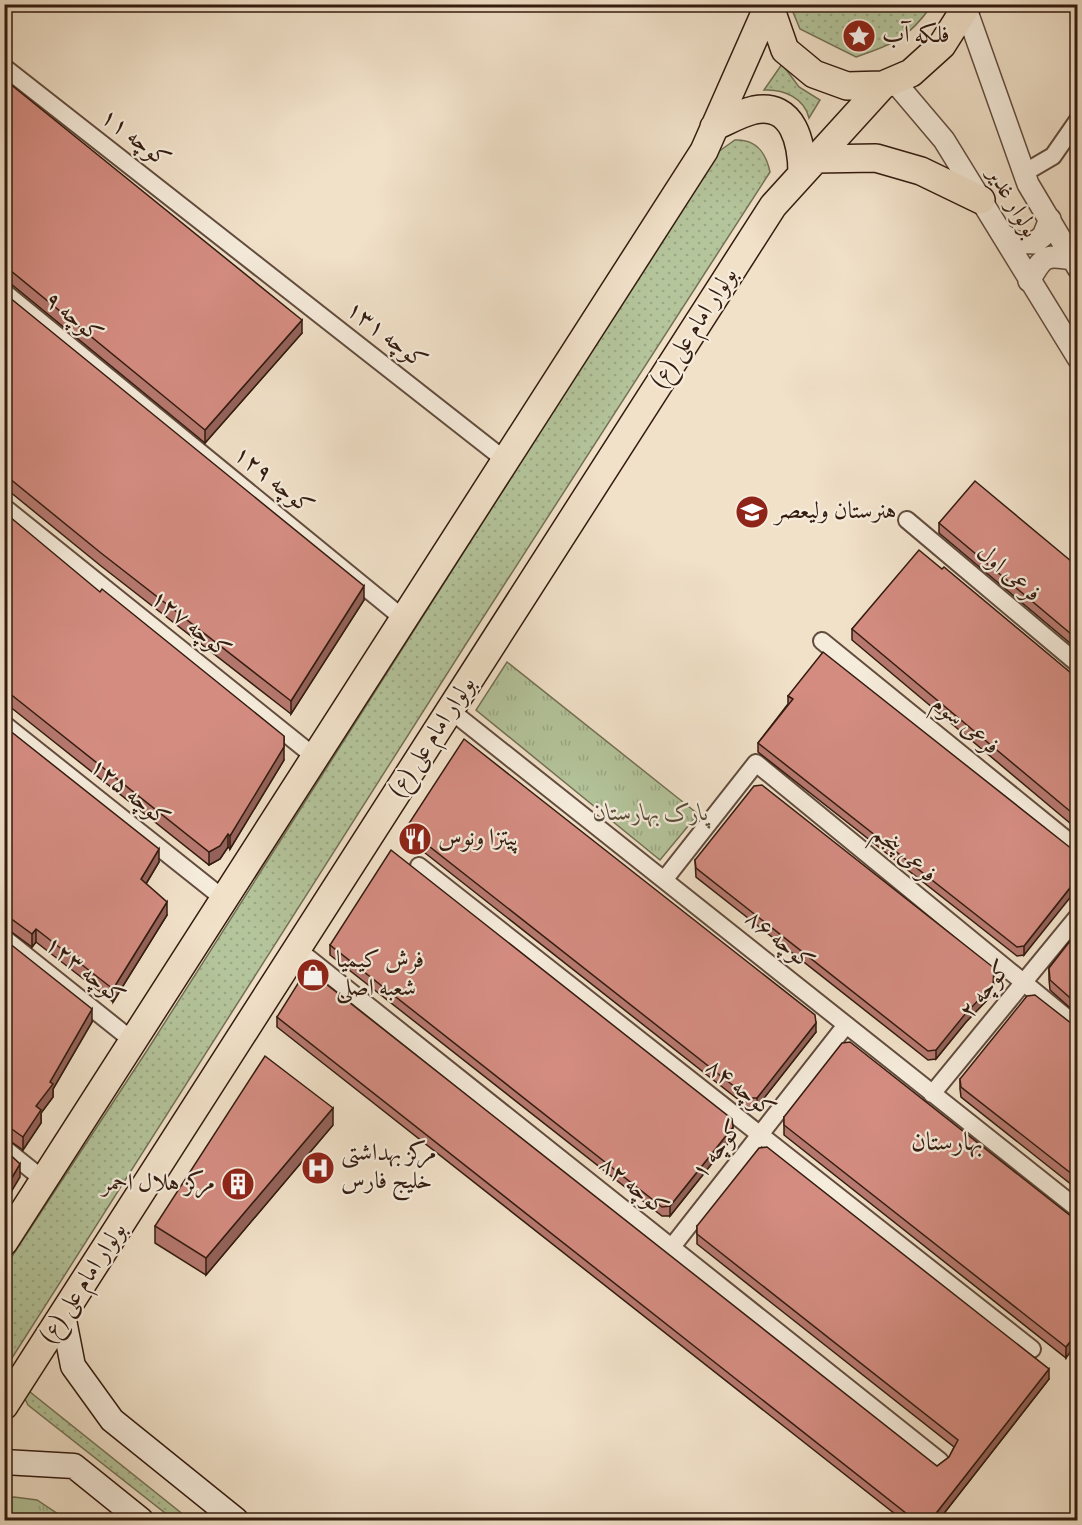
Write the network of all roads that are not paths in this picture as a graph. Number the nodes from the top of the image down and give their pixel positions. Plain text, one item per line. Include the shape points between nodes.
1 (769, 4) edge
2 (967, 7) edge
3 (4, 67) edge
4 (888, 83) junction
5 (1077, 120) edge
6 (714, 127) junction
7 (809, 167) junction
8 (1024, 173) junction
9 (981, 200) junction
10 (1050, 219) junction
11 (1002, 234) junction
12 (236, 249) joint
13 (1074, 263) edge
14 (1029, 280) junction
15 (4, 292) edge
16 (1077, 358) edge
17 (112, 380) joint
18 (505, 460) junction
19 (4, 507) edge
20 (907, 520) dead end
21 (404, 619) junction
22 (822, 641) dead end
23 (1077, 664) edge
24 (450, 710) junction
25 (4, 724) edge
26 (315, 757) junction
27 (1077, 849) edge
28 (419, 866) dead end
29 (664, 880) junction
30 (224, 899) junction
31 (1077, 916) edge
32 (4, 938) edge
33 (297, 949) junction
34 (1022, 984) junction
35 (846, 1025) junction
36 (1077, 1027) edge
37 (133, 1041) junction
38 (932, 1094) junction
39 (760, 1135) junction
40 (4, 1148) edge
41 (44, 1180) junction
42 (1077, 1209) edge
43 (4, 1242) edge
44 (671, 1248) junction
45 (63, 1315) junction
46 (1032, 1349) dead end
47 (4, 1406) edge
48 (940, 1461) edge
49 (4, 1462) edge
50 (141, 1521) edge
51 (236, 1521) edge

1 - 4 main road via 785,50 814,74 847,86
1 - 6 main road
2 - 4 main road via 942,45 911,73
2 - 8 street, بولوار غدیر
3 - 12 street, کوچه ۱۱
4 - 7 main road, بولوار امام علی (ع)
4 - 9 street, بولوار غدیر via 944,140
5 - 8 street via 1053,156
6 - 7 main road via 753,110 773,109 796,130
6 - 18 main road via 704,151
7 - 9 main road via 876,158 921,171
7 - 24 main road, بولوار امام علی (ع) via 773,206
8 - 10 street, بولوار غدیر
9 - 11 street, بولوار غدیر
10 - 11 street via 1043,236 1034,243 1015,242
10 - 13 street, بولوار غدیر
11 - 14 street, بولوار غدیر
12 - 18 street, کوچه ۱۳۱
13 - 14 street via 1052,255 1041,261
14 - 16 street, بولوار غدیر
15 - 17 street, کوچه ۹
17 - 21 street, کوچه ۱۲۹
18 - 21 main road
19 - 26 street, کوچه ۱۲۷
20 - 23 street, فرعی اول
21 - 26 main road
22 - 27 street, فرعی سوم
24 - 29 street, کوچه ۸۶
24 - 33 main road, بولوار امام علی (ع)
25 - 30 street, کوچه ۱۲۵
26 - 30 main road
28 - 39 street, کوچه ۸۴
29 - 34 street, فرعی پنجم via 756,763
29 - 35 street, کوچه ۸۶
30 - 37 main road
31 - 34 street, کوچه ۲
32 - 37 street, کوچه ۱۲۳
33 - 44 street, کوچه ۸۲
33 - 45 main road, بولوار امام علی (ع)
34 - 36 street, فرعی پنجم
34 - 38 street, کوچه ۲
35 - 38 street, کوچه ۸۶
35 - 39 street, کوچه ۱
37 - 41 main road
38 - 42 street, کوچه ۸۶
39 - 44 street, کوچه ۱
39 - 46 street, کوچه ۸۴
40 - 41 street
41 - 43 main road
44 - 48 street, کوچه ۸۲
45 - 47 main road, بولوار امام علی (ع)
45 - 51 main road via 73,1366 112,1420
49 - 50 main road via 74,1466

